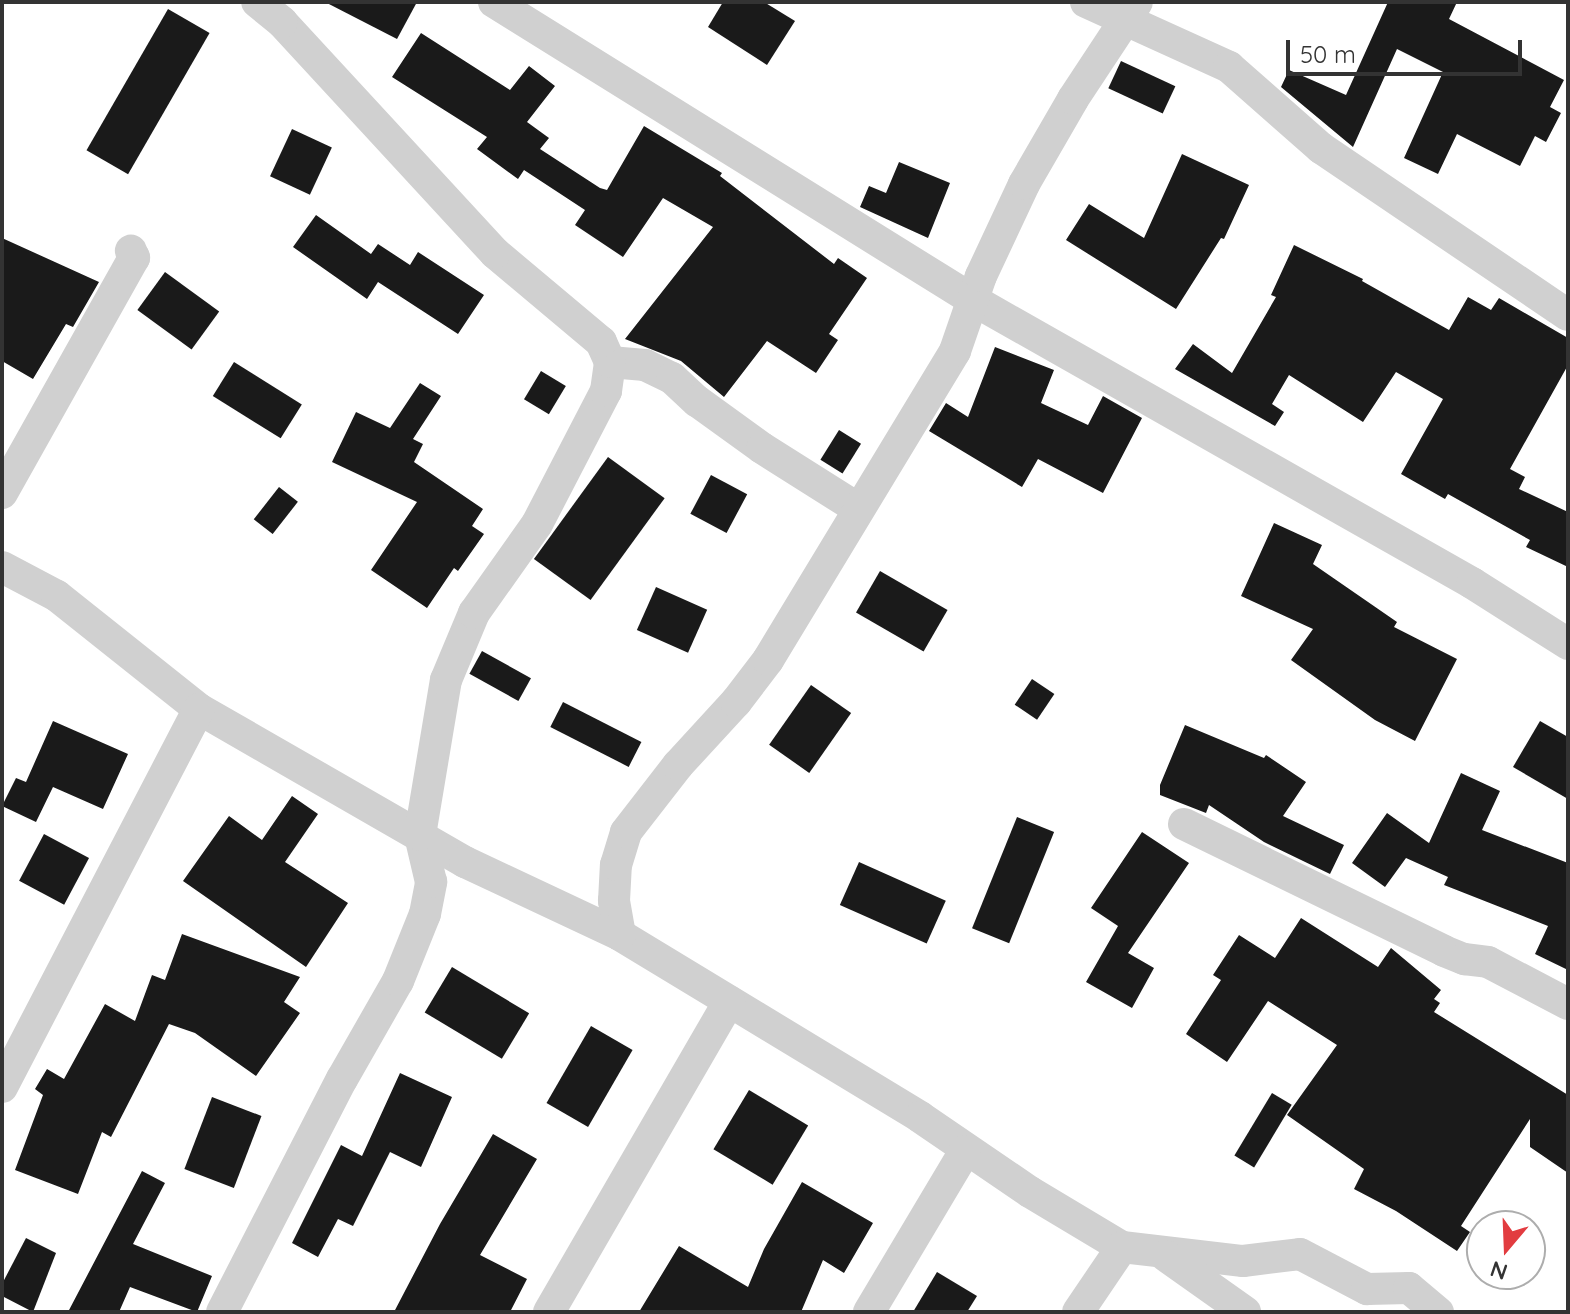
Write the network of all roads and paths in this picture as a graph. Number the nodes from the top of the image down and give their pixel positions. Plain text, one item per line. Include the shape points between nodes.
1 (257, 2) edge
2 (494, 2) edge
3 (1086, 2) edge
4 (1131, 12) edge
5 (131, 251) dead end
6 (973, 300) junction
7 (1568, 315) edge
8 (610, 362) junction
9 (2, 493) edge
10 (857, 508) junction
11 (2, 567) edge
12 (1568, 644) edge
13 (199, 709) junction
14 (1184, 824) dead end
15 (420, 835) junction
16 (465, 862) junction
17 (431, 882) junction
18 (620, 935) junction
19 (729, 1001) junction
20 (1568, 1004) edge
21 (2, 1087) edge
22 (965, 1151) junction
23 (1122, 1247) junction
24 (1164, 1254) junction
25 (1363, 1301) edge
26 (222, 1312) edge
27 (549, 1312) edge
28 (869, 1312) edge
29 (1078, 1312) edge
30 (1245, 1312) edge
31 (1438, 1312) edge

1 - 8 street via 282,22 495,253 601,342
2 - 6 street
3 - 4 street
4 - 6 street via 1024,184
4 - 7 street via 1229,67 1321,148
5 - 9 street via 134,258 121,283
6 - 10 street via 955,351
6 - 12 street via 1472,583
8 - 10 street via 645,365 672,378 762,448
8 - 15 street via 606,391 537,524 474,613 446,680
10 - 18 street via 768,660 626,832 614,889
11 - 13 street via 57,596
13 - 15 street
13 - 21 street
14 - 20 street via 1444,951 1488,962
15 - 16 street
15 - 17 street
16 - 17 street
16 - 18 street
17 - 26 street via 425,914 398,981
18 - 19 street
19 - 22 street via 920,1117
19 - 27 street
22 - 23 street
22 - 28 street
23 - 24 street
23 - 29 street
24 - 25 street via 1243,1261 1300,1254
24 - 30 street
25 - 31 street via 1409,1288

